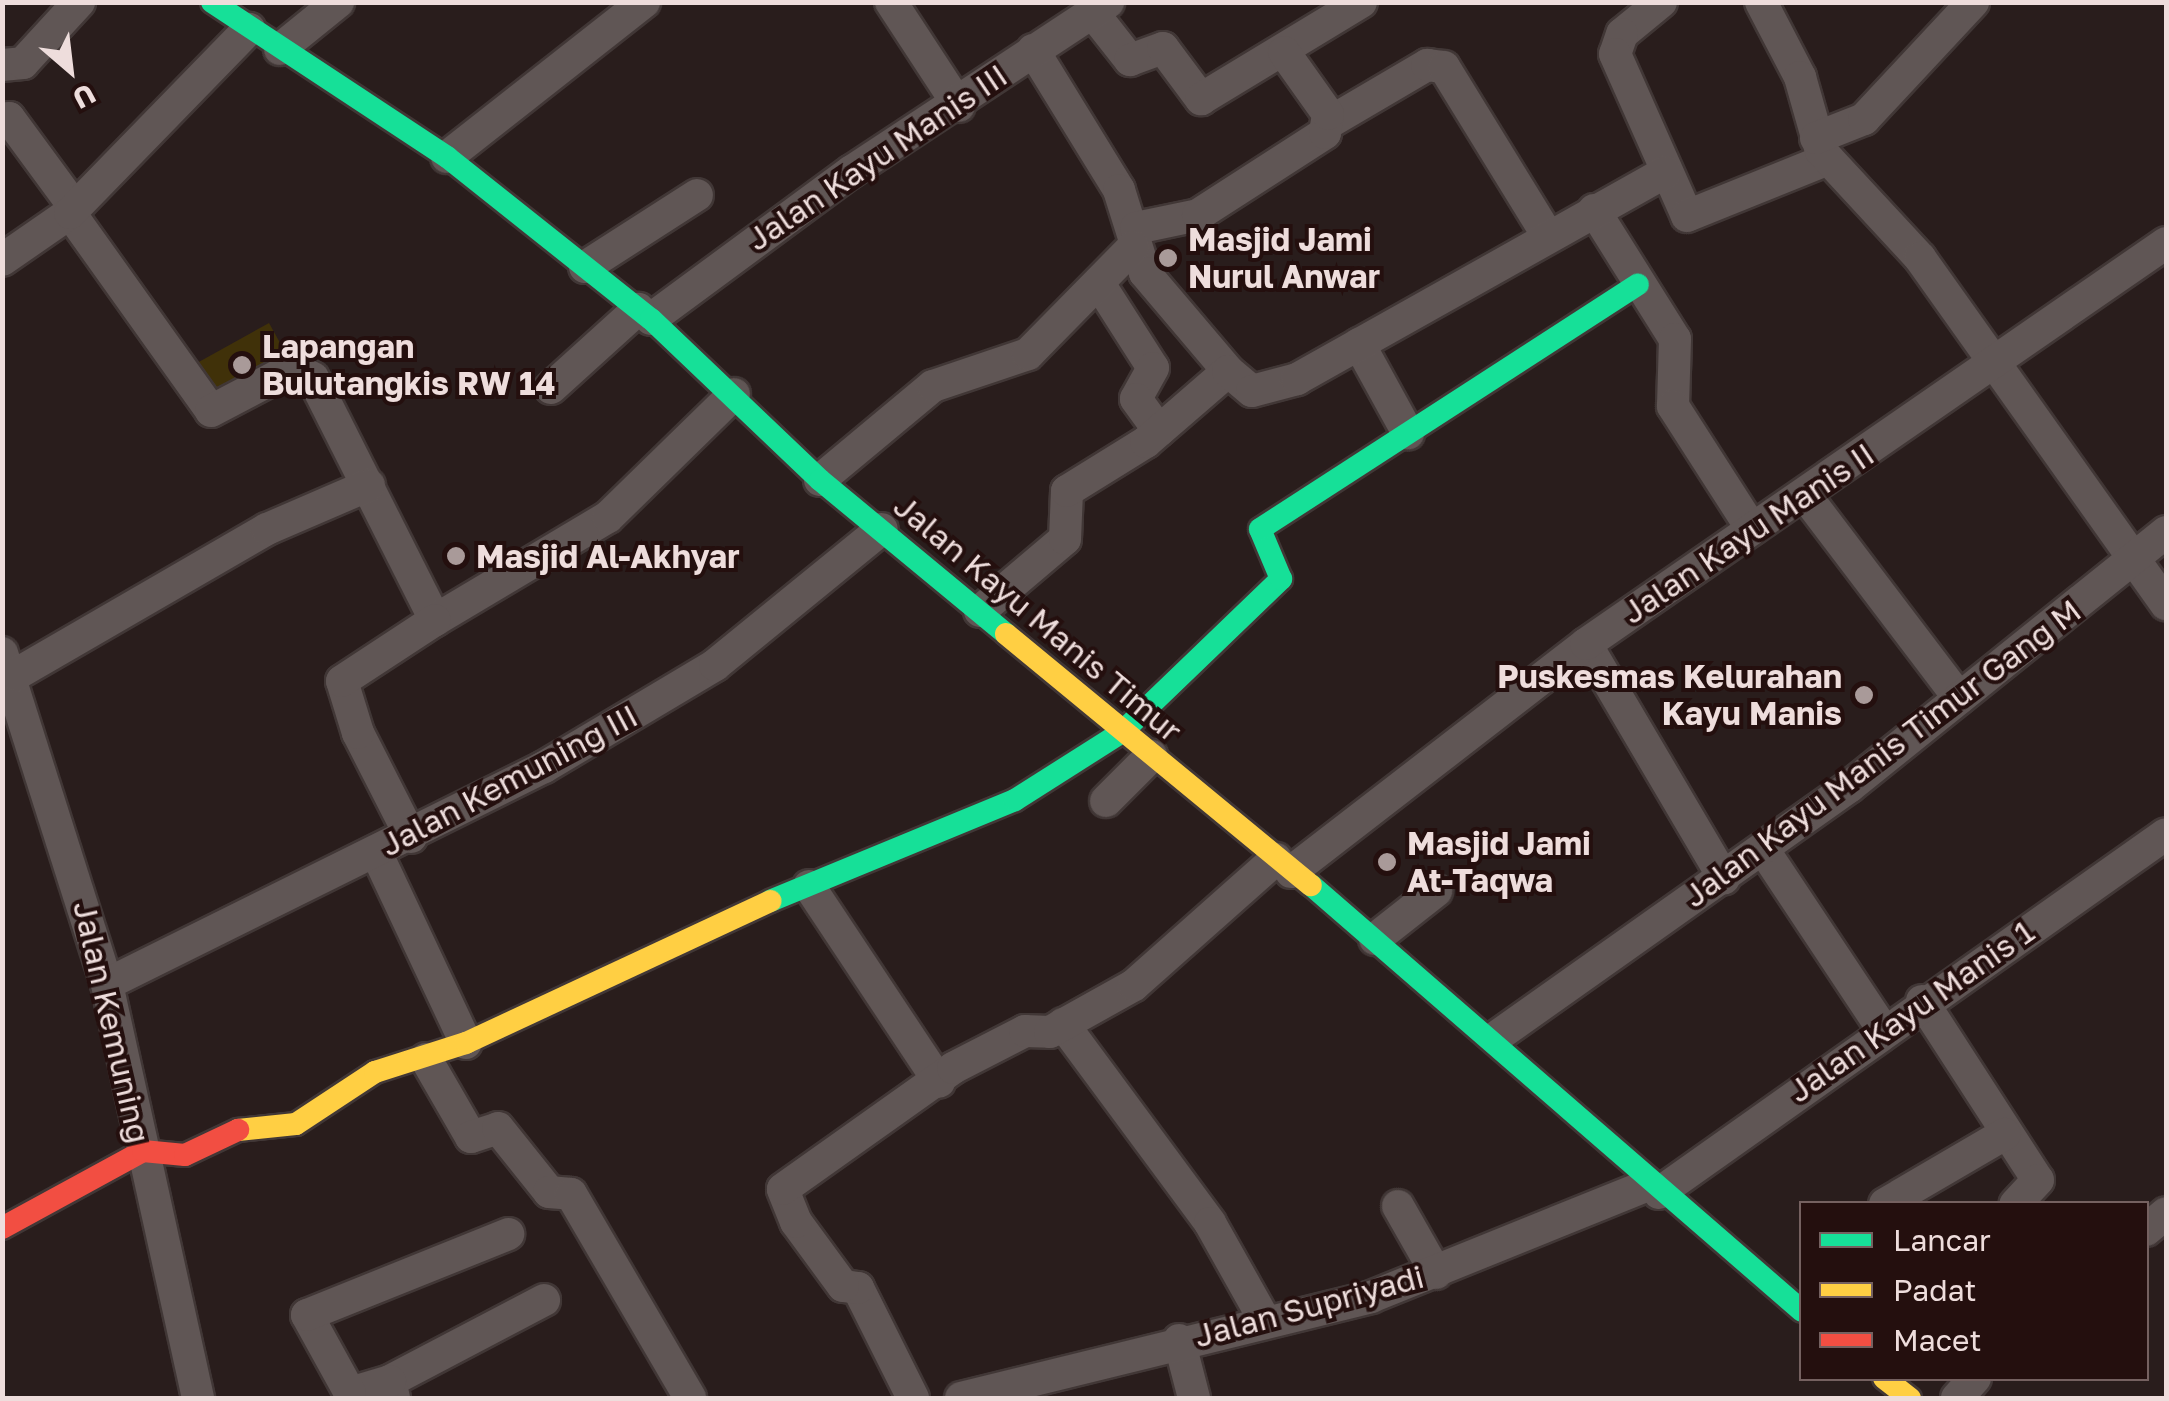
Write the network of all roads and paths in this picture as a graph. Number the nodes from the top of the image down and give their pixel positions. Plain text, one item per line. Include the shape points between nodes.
1 (79, 2) edge
2 (212, 2) edge
3 (338, 2) edge
4 (644, 2) edge
5 (891, 2) edge
6 (1361, 2) edge
7 (1661, 2) edge
8 (1761, 2) edge
9 (1972, 2) edge
10 (1100, 8) edge
11 (243, 35) junction
12 (280, 49) junction
13 (1033, 50) junction
14 (1284, 52) junction
15 (2, 64) edge
16 (959, 106) junction
17 (2, 122) edge
18 (1330, 122) junction
19 (1822, 149) junction
20 (447, 158) junction
21 (1666, 172) junction
22 (697, 195) dead end
23 (1594, 210) junction
24 (72, 211) junction
25 (1548, 236) junction
26 (1135, 238) junction
27 (2166, 243) edge
28 (2, 260) edge
29 (586, 267) junction
30 (1638, 284) junction
31 (1100, 285) junction
32 (644, 314) junction
33 (1360, 344) junction
34 (1994, 364) junction
35 (1228, 370) junction
36 (550, 388) dead end
37 (725, 404) junction
38 (1159, 431) junction
39 (1408, 433) junction
40 (820, 480) junction
41 (369, 485) junction
42 (1805, 495) junction
43 (882, 529) junction
44 (1752, 529) junction
45 (2166, 532) edge
46 (2137, 556) junction
47 (2166, 604) edge
48 (980, 611) junction
49 (435, 620) junction
50 (1586, 644) junction
51 (9, 664) edge
52 (1959, 698) junction
53 (1122, 732) junction
54 (1151, 756) junction
55 (1106, 801) dead end
56 (2166, 834) edge
57 (411, 837) junction
58 (1763, 849) junction
59 (376, 852) junction
60 (1284, 866) junction
61 (1724, 878) junction
62 (808, 886) junction
63 (1436, 891) dead end
64 (1375, 938) junction
65 (107, 984) junction
66 (1922, 1001) junction
67 (1063, 1024) junction
68 (1882, 1028) junction
69 (1496, 1037) junction
70 (466, 1043) junction
71 (426, 1058) junction
72 (939, 1082) junction
73 (2005, 1134) junction
74 (143, 1151) junction
75 (1653, 1189) junction
76 (1890, 1201) edge
77 (2012, 1201) edge
78 (1398, 1206) dead end
79 (2, 1228) edge
80 (508, 1234) dead end
81 (1436, 1273) junction
82 (1795, 1292) edge
83 (544, 1300) dead end
84 (1265, 1322) junction
85 (1179, 1340) junction
86 (1888, 1381) edge
87 (392, 1390) edge
88 (198, 1398) edge
89 (690, 1398) edge
90 (913, 1398) edge
91 (961, 1398) edge
92 (1194, 1398) edge
93 (1909, 1398) edge

1 - 15 street via 23,63
2 - 11 street, Jalan Kayu Manis Timur
3 - 12 street
4 - 20 street
5 - 16 street
6 - 14 street
7 - 21 street via 1614,46
8 - 19 street via 1800,77
9 - 19 street via 1864,119
10 - 13 street, Jalan Kayu Manis III
10 - 14 street via 1130,60 1163,48 1201,100
11 - 12 street, Jalan Kayu Manis Timur
11 - 24 street
12 - 20 street, Jalan Kayu Manis Timur
13 - 16 street, Jalan Kayu Manis III
13 - 26 street
14 - 18 street
16 - 32 street, Jalan Kayu Manis III
17 - 24 street via 9,118
18 - 25 street via 1427,65 1444,67
18 - 26 street via 1198,215
19 - 21 street via 1687,216
19 - 34 street via 1920,258
20 - 29 street, Jalan Kayu Manis Timur
21 - 23 street
22 - 29 street
23 - 25 street
23 - 30 street
24 - 28 street
24 - 41 street via 210,411 293,368 305,372
25 - 33 street
26 - 31 street
26 - 35 street via 1170,309
27 - 34 street, Jalan Kayu Manis II
29 - 32 street, Jalan Kayu Manis Timur
30 - 39 street
30 - 44 street via 1674,339 1673,406
31 - 38 street via 1153,368 1136,397
31 - 40 street via 1028,354 933,386
32 - 36 street, Jalan Kayu Manis III
32 - 37 street, Jalan Kayu Manis Timur
33 - 35 street via 1263,391
33 - 39 street
34 - 42 street, Jalan Kayu Manis II
34 - 46 street
35 - 38 street
37 - 40 street, Jalan Kayu Manis Timur
37 - 49 street via 608,517
38 - 48 street via 1066,491 1065,539
39 - 53 street via 1260,529 1279,582
40 - 43 street, Jalan Kayu Manis Timur
41 - 49 street
41 - 51 street via 267,529
42 - 44 street, Jalan Kayu Manis II
42 - 52 street
43 - 48 street, Jalan Kayu Manis Timur
43 - 57 street, Jalan Kemuning III via 715,664
44 - 50 street, Jalan Kayu Manis II
45 - 46 street, Jalan Kayu Manis Timur Gang M
46 - 47 street
46 - 52 street, Jalan Kayu Manis Timur Gang M
48 - 53 street, Jalan Kayu Manis Timur
49 - 57 street via 342,681 358,734
50 - 60 street, Jalan Kayu Manis II
50 - 61 street
51 - 65 street, Jalan Kemuning
52 - 58 street, Jalan Kayu Manis Timur Gang M
53 - 54 street, Jalan Kayu Manis Timur
53 - 62 street via 1016,800
54 - 55 street
54 - 60 street, Jalan Kayu Manis Timur
56 - 66 street, Jalan Kayu Manis 1
57 - 59 street, Jalan Kemuning III
58 - 61 street, Jalan Kayu Manis Timur Gang M
58 - 68 street
59 - 65 street, Jalan Kemuning III
59 - 70 street
60 - 64 street, Jalan Kayu Manis Timur
60 - 67 street, Jalan Kayu Manis II via 1134,985
61 - 69 street, Jalan Kayu Manis Timur Gang M
62 - 70 street
62 - 72 street
63 - 64 street
64 - 69 street, Jalan Kayu Manis Timur
65 - 74 street, Jalan Kemuning
66 - 68 street, Jalan Kayu Manis 1
66 - 73 street
67 - 72 street, Jalan Kayu Manis II via 1026,1032
67 - 84 street via 1210,1224
68 - 75 street, Jalan Kayu Manis 1
69 - 75 street, Jalan Kayu Manis Timur
70 - 71 street
71 - 74 street via 376,1072 286,1128 248,1125 185,1155
71 - 89 street via 472,1137 498,1128 549,1192 572,1194
72 - 90 street, Jalan Kayu Manis II via 784,1188 796,1222 843,1286 858,1288
73 - 76 street
73 - 77 street via 2038,1180
74 - 79 street
74 - 88 street, Jalan Kemuning
75 - 81 street, Jalan Supriyadi
75 - 82 street, Jalan Kayu Manis Timur
78 - 81 street
80 - 87 street via 307,1315 350,1393
81 - 84 street, Jalan Supriyadi
83 - 87 street
84 - 85 street, Jalan Supriyadi
85 - 91 street, Jalan Supriyadi
85 - 92 street
86 - 93 street

